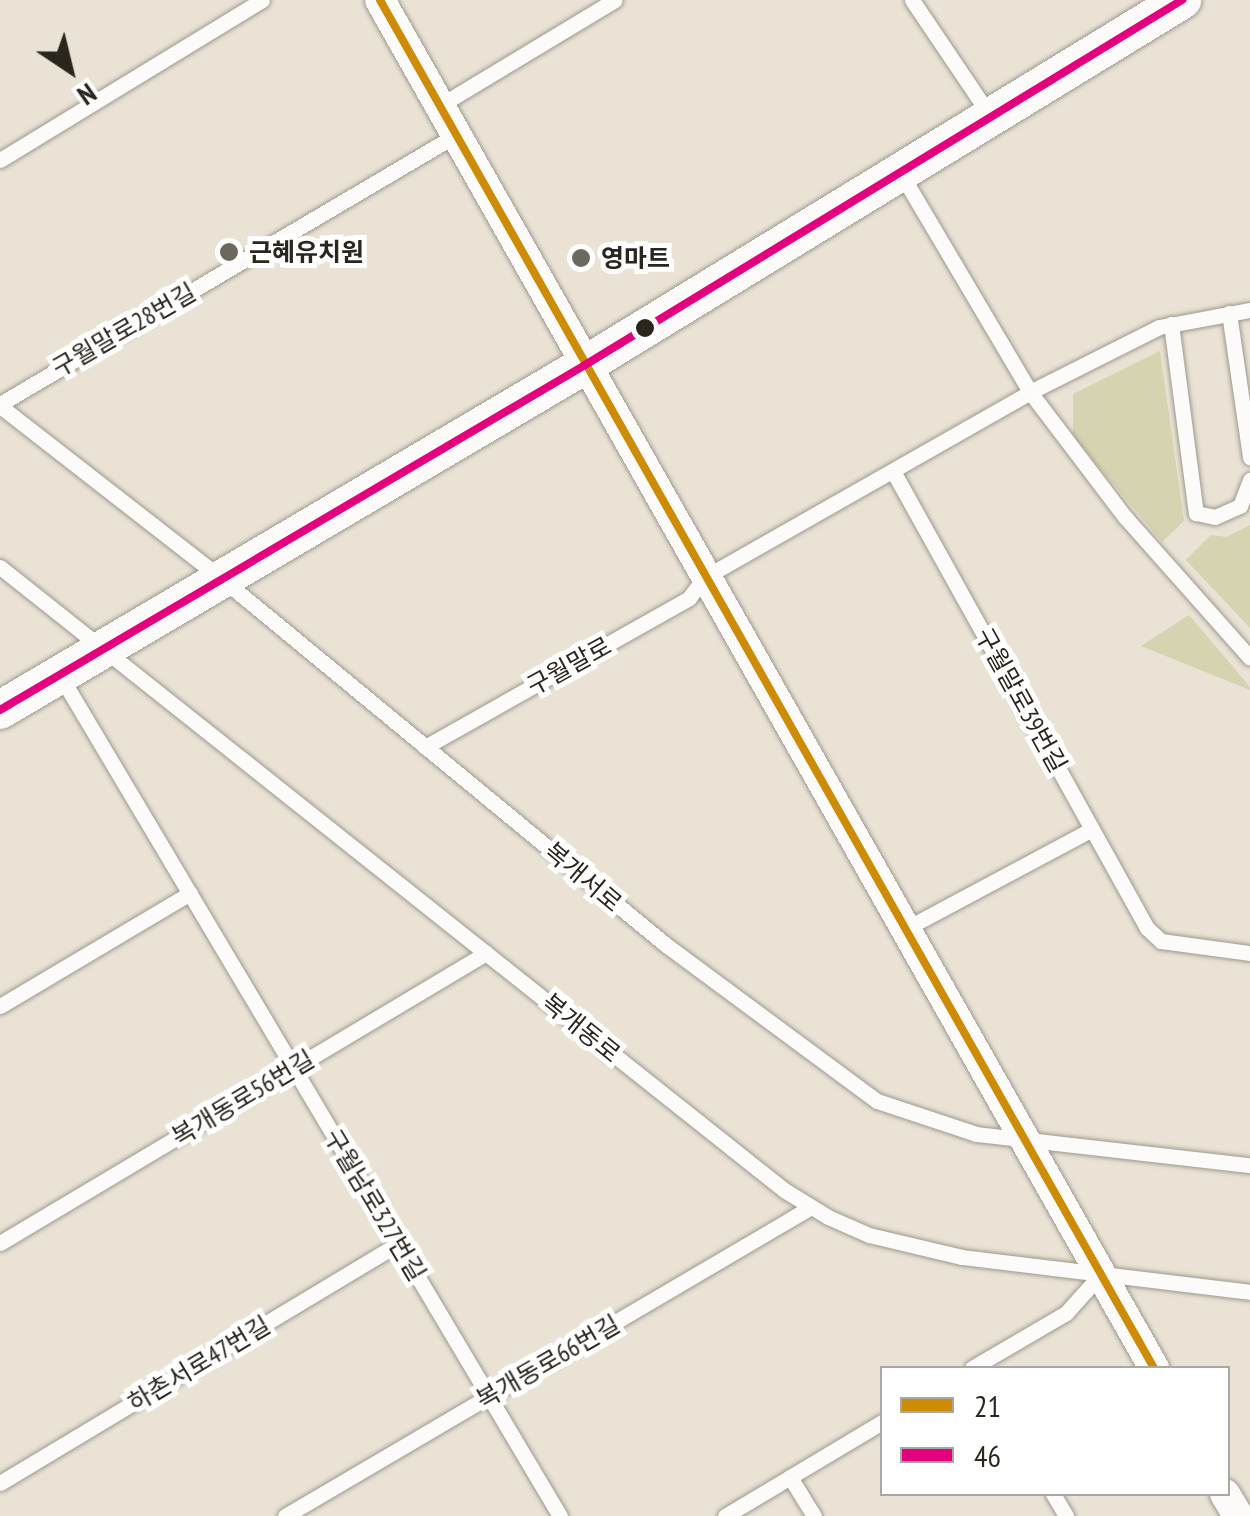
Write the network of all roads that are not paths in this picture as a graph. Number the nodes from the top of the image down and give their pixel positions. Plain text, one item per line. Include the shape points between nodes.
1 (262, 0) edge
2 (380, 0) edge
3 (615, 0) edge
4 (912, 0) edge
5 (1182, 0) edge
6 (439, 106) junction
7 (990, 117) junction
8 (456, 136) junction
9 (0, 160) edge
10 (900, 172) junction
11 (1250, 310) edge
12 (1229, 313) junction
13 (1171, 324) junction
14 (585, 365) junction
15 (1030, 392) junction
16 (0, 405) edge
17 (1250, 456) edge
18 (894, 473) junction
19 (1250, 480) edge
20 (0, 567) edge
21 (705, 577) junction
22 (222, 579) junction
23 (104, 648) junction
24 (1250, 658) edge
25 (60, 674) junction
26 (0, 710) edge
27 (425, 747) junction
28 (1092, 829) junction
29 (190, 893) junction
30 (905, 929) junction
31 (486, 953) junction
32 (1250, 954) edge
33 (0, 1006) edge
34 (294, 1068) junction
35 (1025, 1140) junction
36 (1250, 1166) edge
37 (811, 1207) junction
38 (0, 1243) edge
39 (398, 1244) junction
40 (1101, 1274) junction
41 (1250, 1292) edge
42 (978, 1366) edge
43 (1153, 1366) edge
44 (488, 1396) junction
45 (880, 1423) edge
46 (790, 1477) junction
47 (0, 1483) edge
48 (284, 1516) edge
49 (560, 1516) edge
50 (724, 1516) edge
51 (814, 1516) edge

1 - 9 lane
2 - 6 street
3 - 6 lane
4 - 7 lane
5 - 7 street
6 - 8 street
7 - 10 street
8 - 14 street
8 - 16 lane, 구월말로28번길
10 - 14 street
10 - 15 lane
11 - 12 lane
12 - 13 lane
12 - 17 lane
13 - 15 lane
13 - 19 lane via 1196,513 1216,518 1240,506
14 - 21 street
14 - 22 street
15 - 18 lane
15 - 24 lane via 1125,518
16 - 22 lane, 복개서로
18 - 21 lane
18 - 28 lane, 구월말로39번길
20 - 23 lane, 복개동로
21 - 27 lane, 구월말로 via 689,598
21 - 30 street
22 - 23 street
22 - 27 lane, 복개서로
23 - 25 street
23 - 31 lane, 복개동로
25 - 26 street
25 - 29 lane, 구월남로327번길
27 - 35 lane, 복개서로 via 666,945 877,1101 939,1126
28 - 30 lane
28 - 32 lane, 구월말로39번길 via 1147,928 1161,941
29 - 33 lane
29 - 34 lane, 구월남로327번길
30 - 35 street
31 - 34 lane, 복개동로56번길
31 - 37 lane, 복개동로
34 - 38 lane, 복개동로56번길
34 - 39 lane, 구월남로327번길
35 - 36 lane, 복개서로
35 - 40 street
37 - 40 lane, 복개동로 via 869,1236 915,1248
37 - 44 lane, 복개동로66번길
39 - 44 lane, 구월남로327번길
39 - 47 lane, 하촌서로47번길
40 - 41 lane, 복개동로
40 - 42 lane via 1066,1313
40 - 43 street
44 - 48 lane, 복개동로66번길
44 - 49 lane, 구월남로327번길
45 - 46 lane
46 - 50 lane
46 - 51 lane

